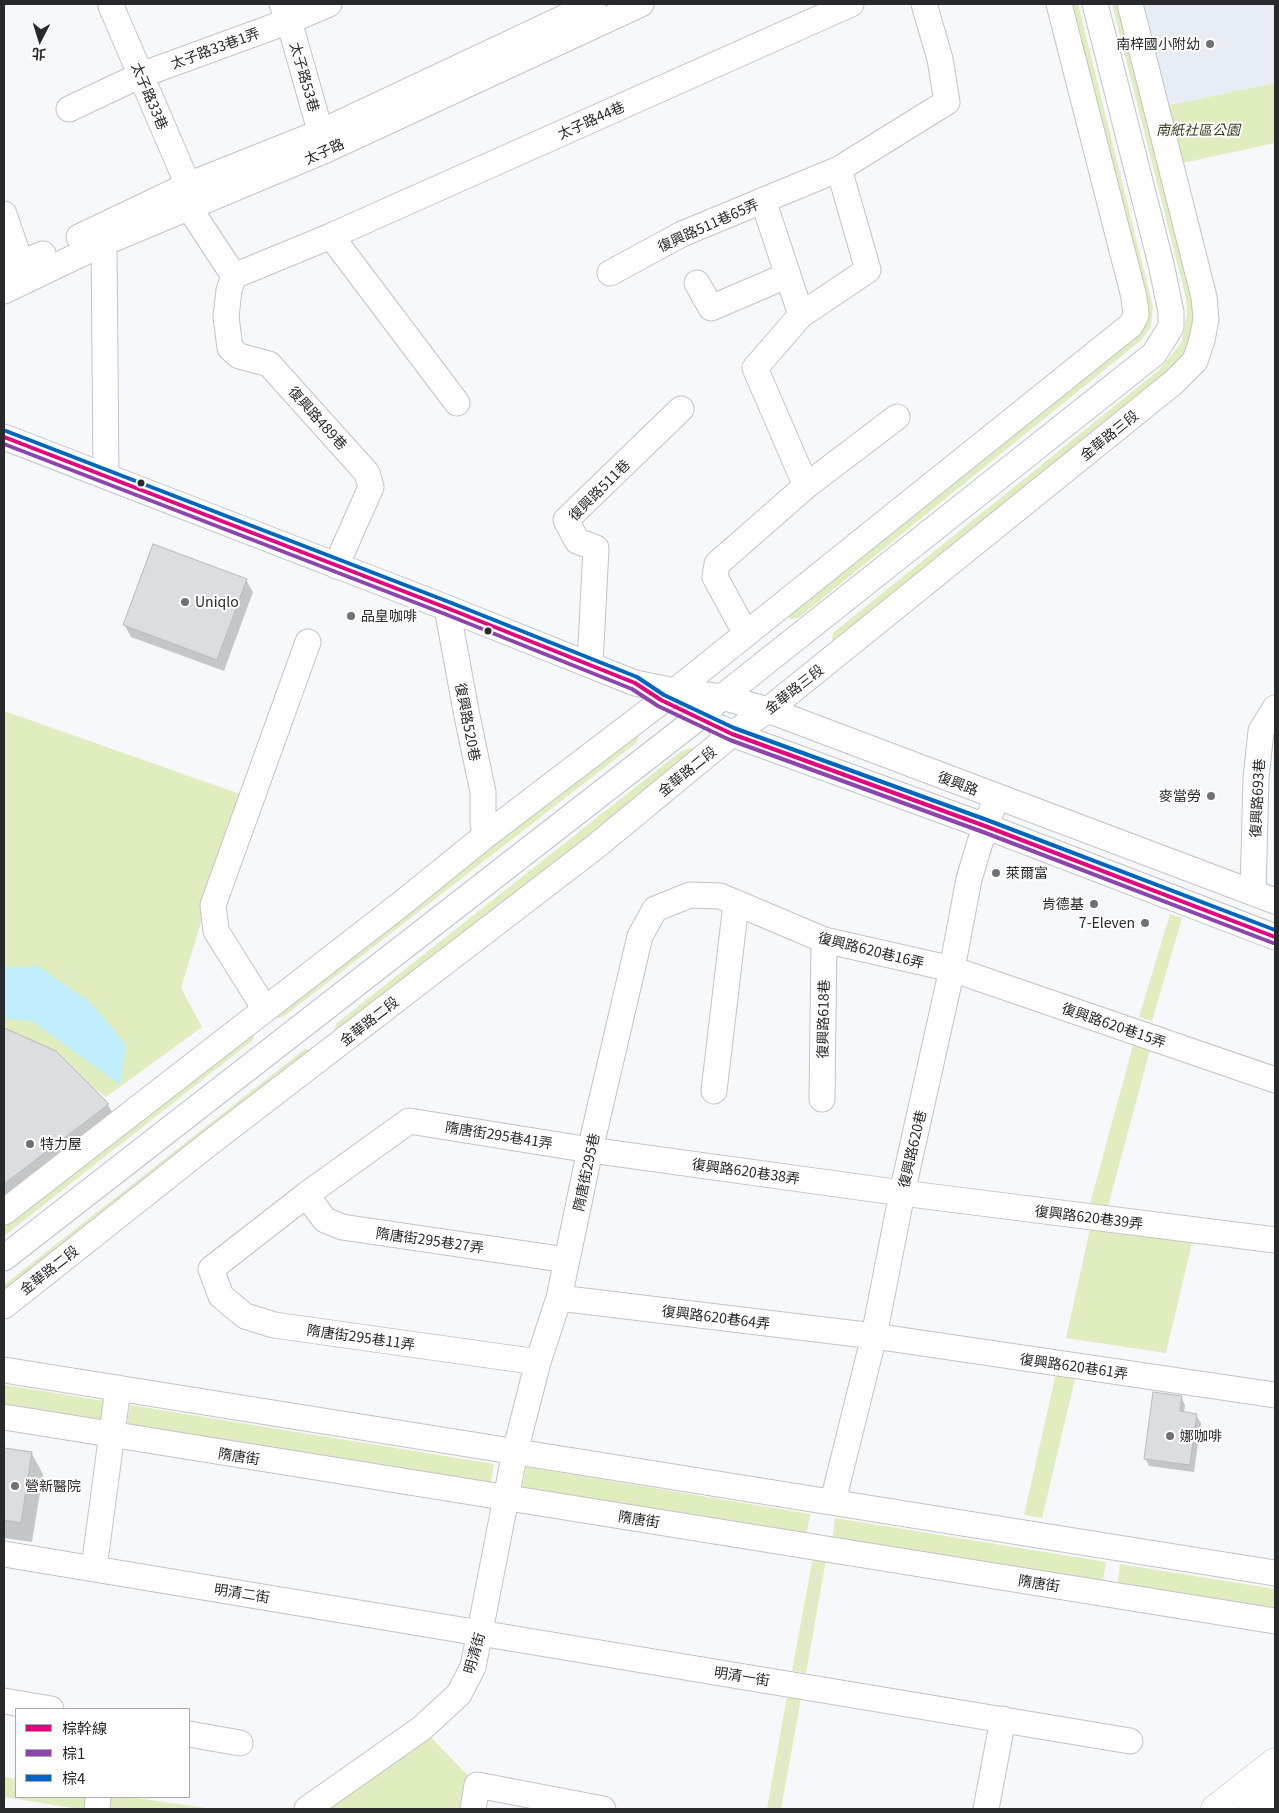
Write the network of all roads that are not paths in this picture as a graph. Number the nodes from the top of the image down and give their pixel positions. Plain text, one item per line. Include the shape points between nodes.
1 (329, 4) edge
2 (593, 4) edge
3 (641, 4) edge
4 (851, 4) edge
5 (924, 4) edge
6 (1059, 4) edge
7 (1095, 4) edge
8 (1130, 4) edge
9 (112, 6) dead end
10 (285, 12) edge
11 (141, 75) junction
12 (69, 110) dead end
13 (323, 141) junction
14 (839, 169) junction
15 (189, 197) junction
16 (764, 200) junction
17 (4, 214) edge
18 (331, 236) junction
19 (104, 243) junction
20 (12, 268) edge
21 (610, 273) dead end
22 (788, 275) junction
23 (231, 283) junction
24 (697, 283) dead end
25 (4, 291) edge
26 (802, 315) junction
27 (457, 403) dead end
28 (682, 409) dead end
29 (897, 417) dead end
30 (4, 437) edge
31 (106, 476) junction
32 (806, 486) junction
33 (336, 566) junction
34 (447, 608) junction
35 (746, 634) junction
36 (308, 642) dead end
37 (590, 664) junction
38 (668, 695) junction
39 (722, 697) junction
40 (1275, 708) edge
41 (768, 710) junction
42 (699, 718) junction
43 (732, 734) junction
44 (998, 798) junction
45 (985, 826) junction
46 (485, 836) junction
47 (1264, 897) edge
48 (669, 903) joint
49 (736, 904) junction
50 (1275, 937) edge
51 (824, 940) junction
52 (952, 969) junction
53 (265, 1009) junction
54 (1275, 1080) edge
55 (714, 1091) dead end
56 (822, 1099) dead end
57 (590, 1150) junction
58 (902, 1193) junction
59 (306, 1195) junction
60 (4, 1212) edge
61 (1275, 1240) edge
62 (4, 1258) edge
63 (567, 1260) junction
64 (558, 1298) junction
65 (4, 1306) edge
66 (874, 1336) junction
67 (538, 1362) junction
68 (4, 1370) edge
69 (118, 1388) junction
70 (1275, 1394) edge
71 (4, 1417) edge
72 (112, 1435) junction
73 (515, 1452) junction
74 (506, 1498) junction
75 (833, 1502) junction
76 (4, 1554) edge
77 (94, 1568) junction
78 (1275, 1573) edge
79 (1275, 1620) edge
80 (480, 1632) junction
81 (4, 1702) edge
82 (43, 1708) edge
83 (1003, 1719) junction
84 (190, 1734) edge
85 (1130, 1741) dead end
86 (240, 1744) dead end
87 (1275, 1762) edge
88 (1263, 1794) edge
89 (475, 1797) edge
90 (307, 1809) edge
91 (603, 1809) edge
92 (986, 1809) edge
93 (1216, 1809) edge

1 - 10 street, 太子路33巷1弄
2 - 13 street, 太子路
3 - 13 street, 太子路
4 - 18 street, 太子路44巷
5 - 14 street via 940,58 947,102
6 - 35 street via 1134,297 1136,315 1131,326
7 - 39 street via 1161,264 1171,328 1154,354
8 - 41 street, 金華路三段 via 1204,297 1206,319 1195,361 1174,382
9 - 11 street, 太子路33巷
10 - 11 street, 太子路33巷1弄
10 - 13 street, 太子路53巷
11 - 12 street, 太子路33巷1弄
11 - 15 street, 太子路33巷
13 - 15 street, 太子路
14 - 16 street
14 - 26 street via 868,270
15 - 19 street, 太子路
15 - 20 street, 太子路
15 - 23 street
16 - 21 street, 復興路511巷65弄 via 682,234
16 - 22 street, 復興路511巷65弄
17 - 20 street
18 - 23 street, 太子路44巷
18 - 27 street
19 - 25 street, 太子路
19 - 31 street
22 - 24 street via 711,308
22 - 26 street, 復興路511巷65弄
23 - 33 street, 復興路489巷 via 226,317 230,348 239,356 269,364 367,472 371,487
26 - 32 street via 755,368
28 - 37 street, 復興路511巷 via 566,520 577,541 596,548
29 - 32 street
30 - 31 street, 復興路
31 - 33 street, 復興路
32 - 35 street via 717,564 715,577
33 - 34 street, 復興路
34 - 37 street, 復興路
34 - 46 street, 復興路520巷 via 483,792
35 - 38 street
36 - 53 street via 213,905 216,931
37 - 38 street, 復興路
38 - 39 street, 復興路
38 - 42 street, 復興路
38 - 46 street
39 - 41 street, 復興路
39 - 42 street
40 - 47 street, 復興路693巷 via 1261,731 1256,778
41 - 43 street, 金華路三段
41 - 44 street, 復興路
42 - 43 street, 復興路
42 - 62 street
43 - 45 street, 復興路
43 - 65 street, 金華路二段 via 595,847 211,1142
44 - 45 street, 復興路620巷
44 - 47 street, 復興路
45 - 50 street, 復興路
45 - 52 street, 復興路620巷 via 969,879
46 - 53 street
48 - 49 street, 復興路620巷16弄 via 690,895 720,896
48 - 57 street, 隋唐街295巷 via 655,909 640,936
49 - 51 street, 復興路620巷16弄
49 - 55 street
51 - 52 street, 復興路620巷16弄
51 - 56 street, 復興路618巷
52 - 54 street, 復興路620巷15弄
52 - 58 street, 復興路620巷
53 - 60 street
57 - 58 street, 復興路620巷38弄
57 - 59 street, 隋唐街295巷41弄 via 409,1121
57 - 63 street, 隋唐街295巷
58 - 61 street, 復興路620巷39弄
58 - 66 street, 復興路620巷
59 - 63 street, 隋唐街295巷27弄 via 325,1220 342,1227
59 - 67 street, 隋唐街295巷11弄 via 211,1268 222,1296 245,1316 274,1325
63 - 64 street, 隋唐街295巷
64 - 66 street, 復興路620巷64弄
64 - 67 street, 隋唐街295巷
66 - 70 street, 復興路620巷61弄
66 - 75 street, 復興路620巷
67 - 73 street, 隋唐街295巷
68 - 69 street
69 - 72 street
69 - 73 street
71 - 72 street, 隋唐街
72 - 74 street, 隋唐街
72 - 77 street
73 - 74 street, 明清街
73 - 75 street
74 - 79 street, 隋唐街
74 - 80 street, 明清街
75 - 78 street
76 - 77 street, 明清二街
77 - 80 street, 明清二街
80 - 83 street, 明清一街
80 - 90 street, 明清街 via 473,1667 459,1694 422,1728
81 - 82 street
83 - 85 street, 明清一街
83 - 92 street
84 - 86 street
87 - 88 main road
88 - 93 main road
89 - 91 street

